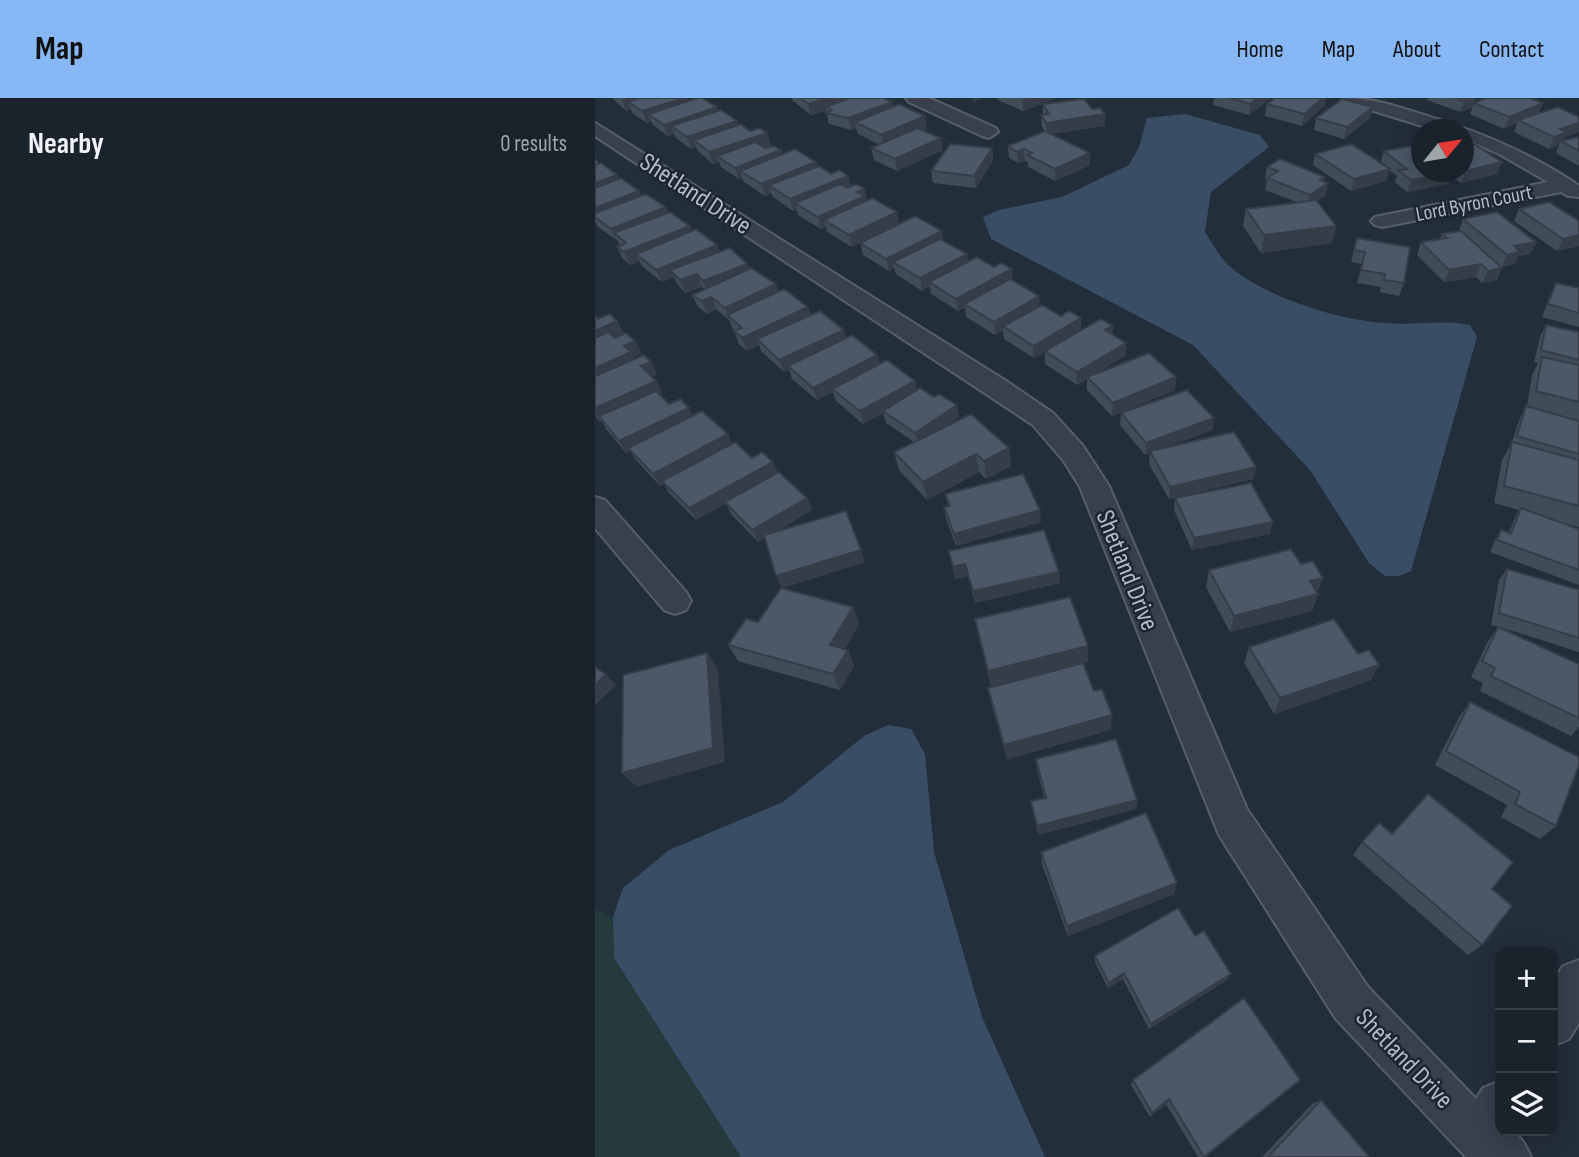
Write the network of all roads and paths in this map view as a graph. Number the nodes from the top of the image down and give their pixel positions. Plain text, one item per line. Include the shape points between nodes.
1 (915, 98) edge
2 (1351, 98) edge
3 (1420, 119) edge
4 (595, 128) edge
5 (989, 132) dead end
6 (1474, 136) edge
7 (1572, 190) edge
8 (1382, 221) dead end
9 (595, 508) edge
10 (675, 601) dead end
11 (1579, 982) edge
12 (1558, 1015) edge
13 (1495, 1132) edge

1 - 5 street
2 - 3 street
4 - 13 street, Shetland Drive via 1043,419 1094,486 1233,822 1352,1003
6 - 7 street
7 - 8 street, Lord Byron Court
9 - 10 street
11 - 12 street

